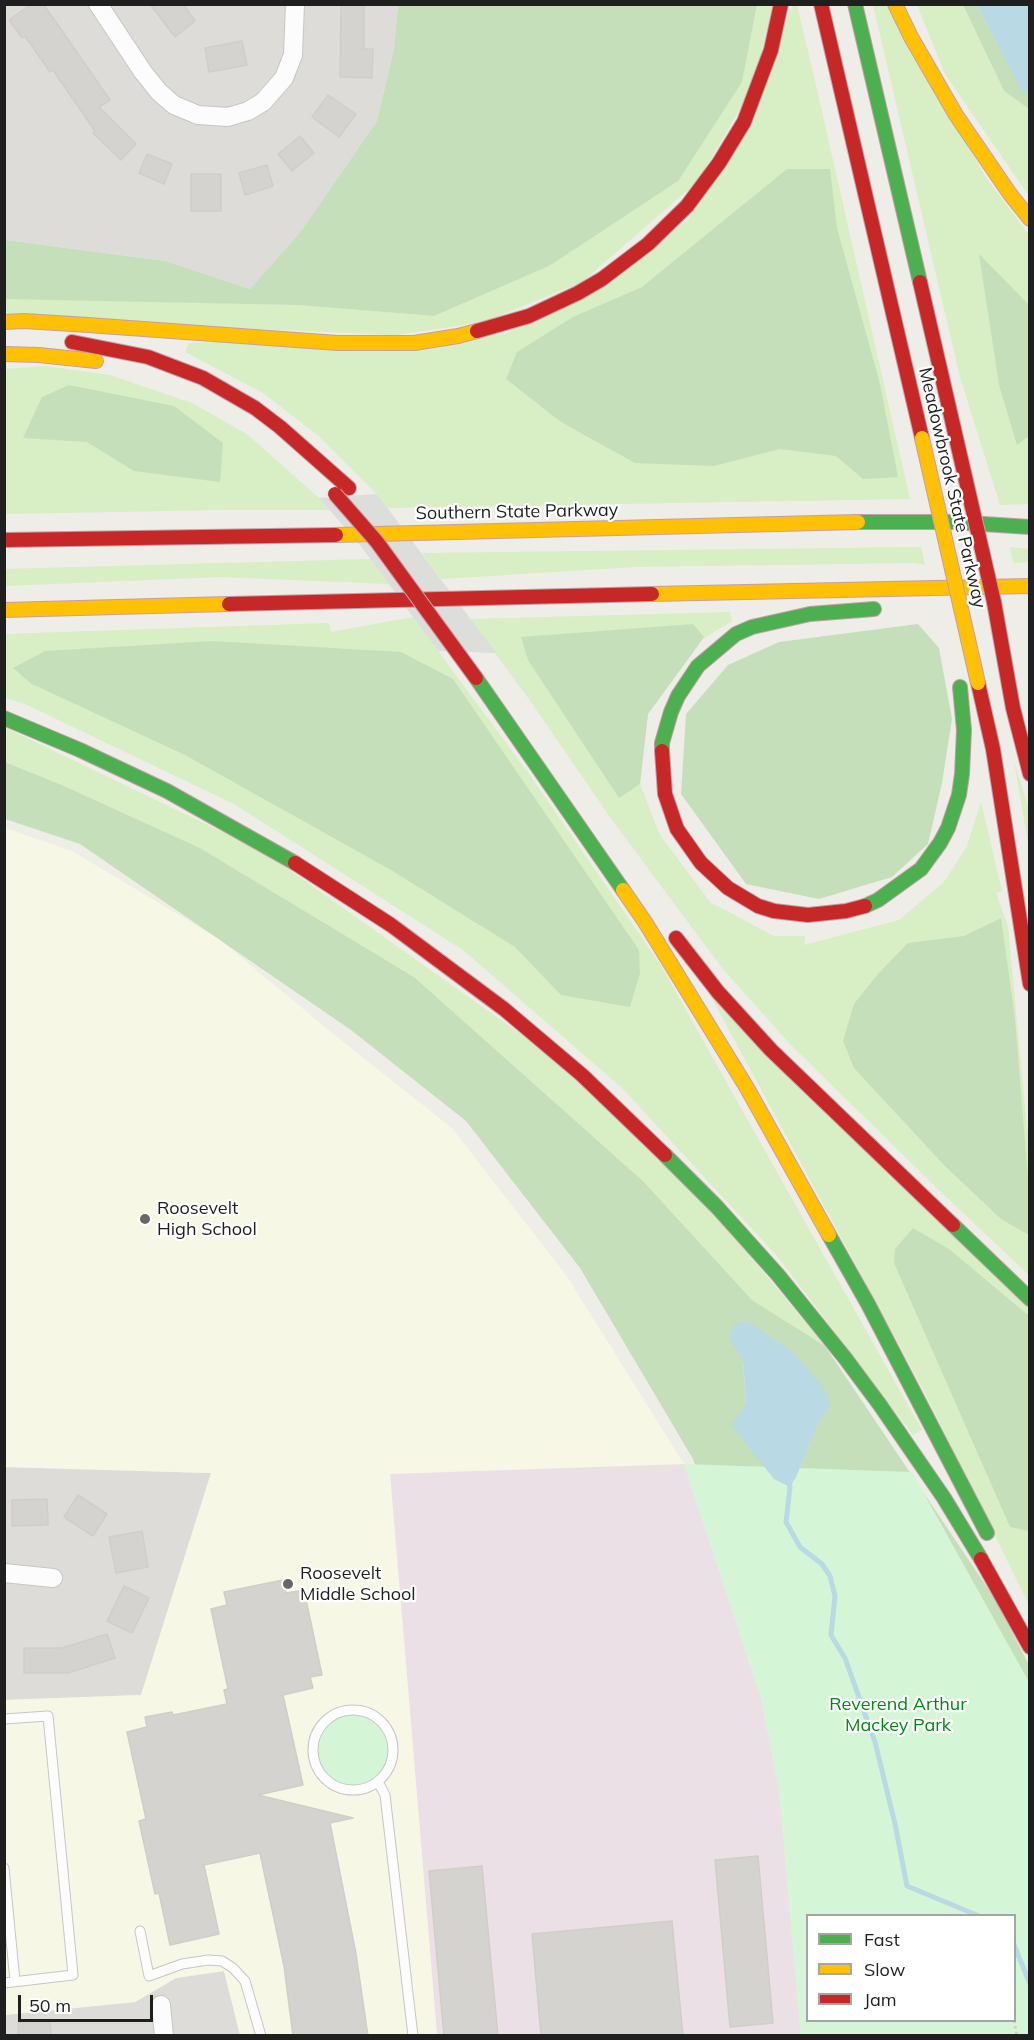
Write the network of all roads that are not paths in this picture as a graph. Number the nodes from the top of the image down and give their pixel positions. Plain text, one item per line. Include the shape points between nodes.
1 (98, 4) edge
2 (295, 4) edge
3 (781, 4) edge
4 (821, 4) edge
5 (855, 4) edge
6 (895, 4) edge
7 (1029, 219) edge
8 (4, 322) edge
9 (63, 341) dead end
10 (4, 354) edge
11 (112, 364) dead end
12 (282, 447) dead end
13 (353, 492) dead end
14 (380, 522) dead end
15 (152, 524) dead end
16 (1029, 527) edge
17 (257, 537) junction
18 (4, 540) edge
19 (401, 549) dead end
20 (955, 578) junction
21 (427, 585) dead end
22 (1029, 587) edge
23 (925, 602) dead end
24 (994, 602) junction
25 (891, 607) dead end
26 (4, 610) edge
27 (447, 612) dead end
28 (1024, 693) dead end
29 (4, 718) edge
30 (1029, 774) edge
31 (667, 926) dead end
32 (1029, 984) edge
33 (1029, 1299) edge
34 (992, 1544) dead end
35 (4, 1573) edge
36 (53, 1578) dead end
37 (1016, 1593) dead end
38 (1029, 1623) edge
39 (1029, 1647) edge
40 (4, 1719) edge
41 (378, 1782) junction
42 (4, 1868) edge
43 (140, 1931) dead end
44 (15, 1981) junction
45 (4, 1983) edge
46 (161, 2005) dead end
47 (164, 2036) edge
48 (261, 2036) edge
49 (413, 2036) edge

1 - 2 street via 159,92 174,105 198,115 228,117 263,102 284,78 293,55
3 - 8 highway via 771,50 744,122 687,206 648,244 602,279 529,315 458,336 414,343 338,343
4 - 20 highway, Meadowbrook State Parkway, bridge
5 - 24 highway, Meadowbrook State Parkway, bridge
6 - 7 highway via 956,115
9 - 13 highway via 148,357 203,378 255,408
10 - 11 highway via 63,356
12 - 34 highway, bridge via 335,494 377,542 645,922 747,1088 868,1304
14 - 19 highway
15 - 17 highway
16 - 17 highway, Southern State Parkway via 886,521
17 - 18 highway, Southern State Parkway
20 - 25 highway, bridge via 964,752 959,795 948,828 921,869 878,900 846,911 808,915 758,906 728,888 701,863 677,829 662,777 662,743 674,704 711,652 736,634 770,622 818,613
20 - 32 highway, Meadowbrook State Parkway, bridge via 995,760
21 - 27 highway
22 - 23 highway
22 - 26 highway
24 - 28 highway
24 - 30 highway, Meadowbrook State Parkway
29 - 39 highway via 167,791 305,869 429,952 582,1075 717,1206 845,1359 944,1498
31 - 33 highway via 718,992 771,1050
35 - 36 street
37 - 38 highway
40 - 44 lane via 48,1716 73,1975
41 - 41 lane via 394,1757 389,1730 370,1712 343,1710 331,1716 315,1736 314,1756 321,1774 343,1789 356,1790
41 - 49 lane via 385,1795
42 - 44 lane
43 - 48 lane via 149,1976 208,1960 222,1961 233,1968 245,1981
44 - 45 lane
46 - 47 street

